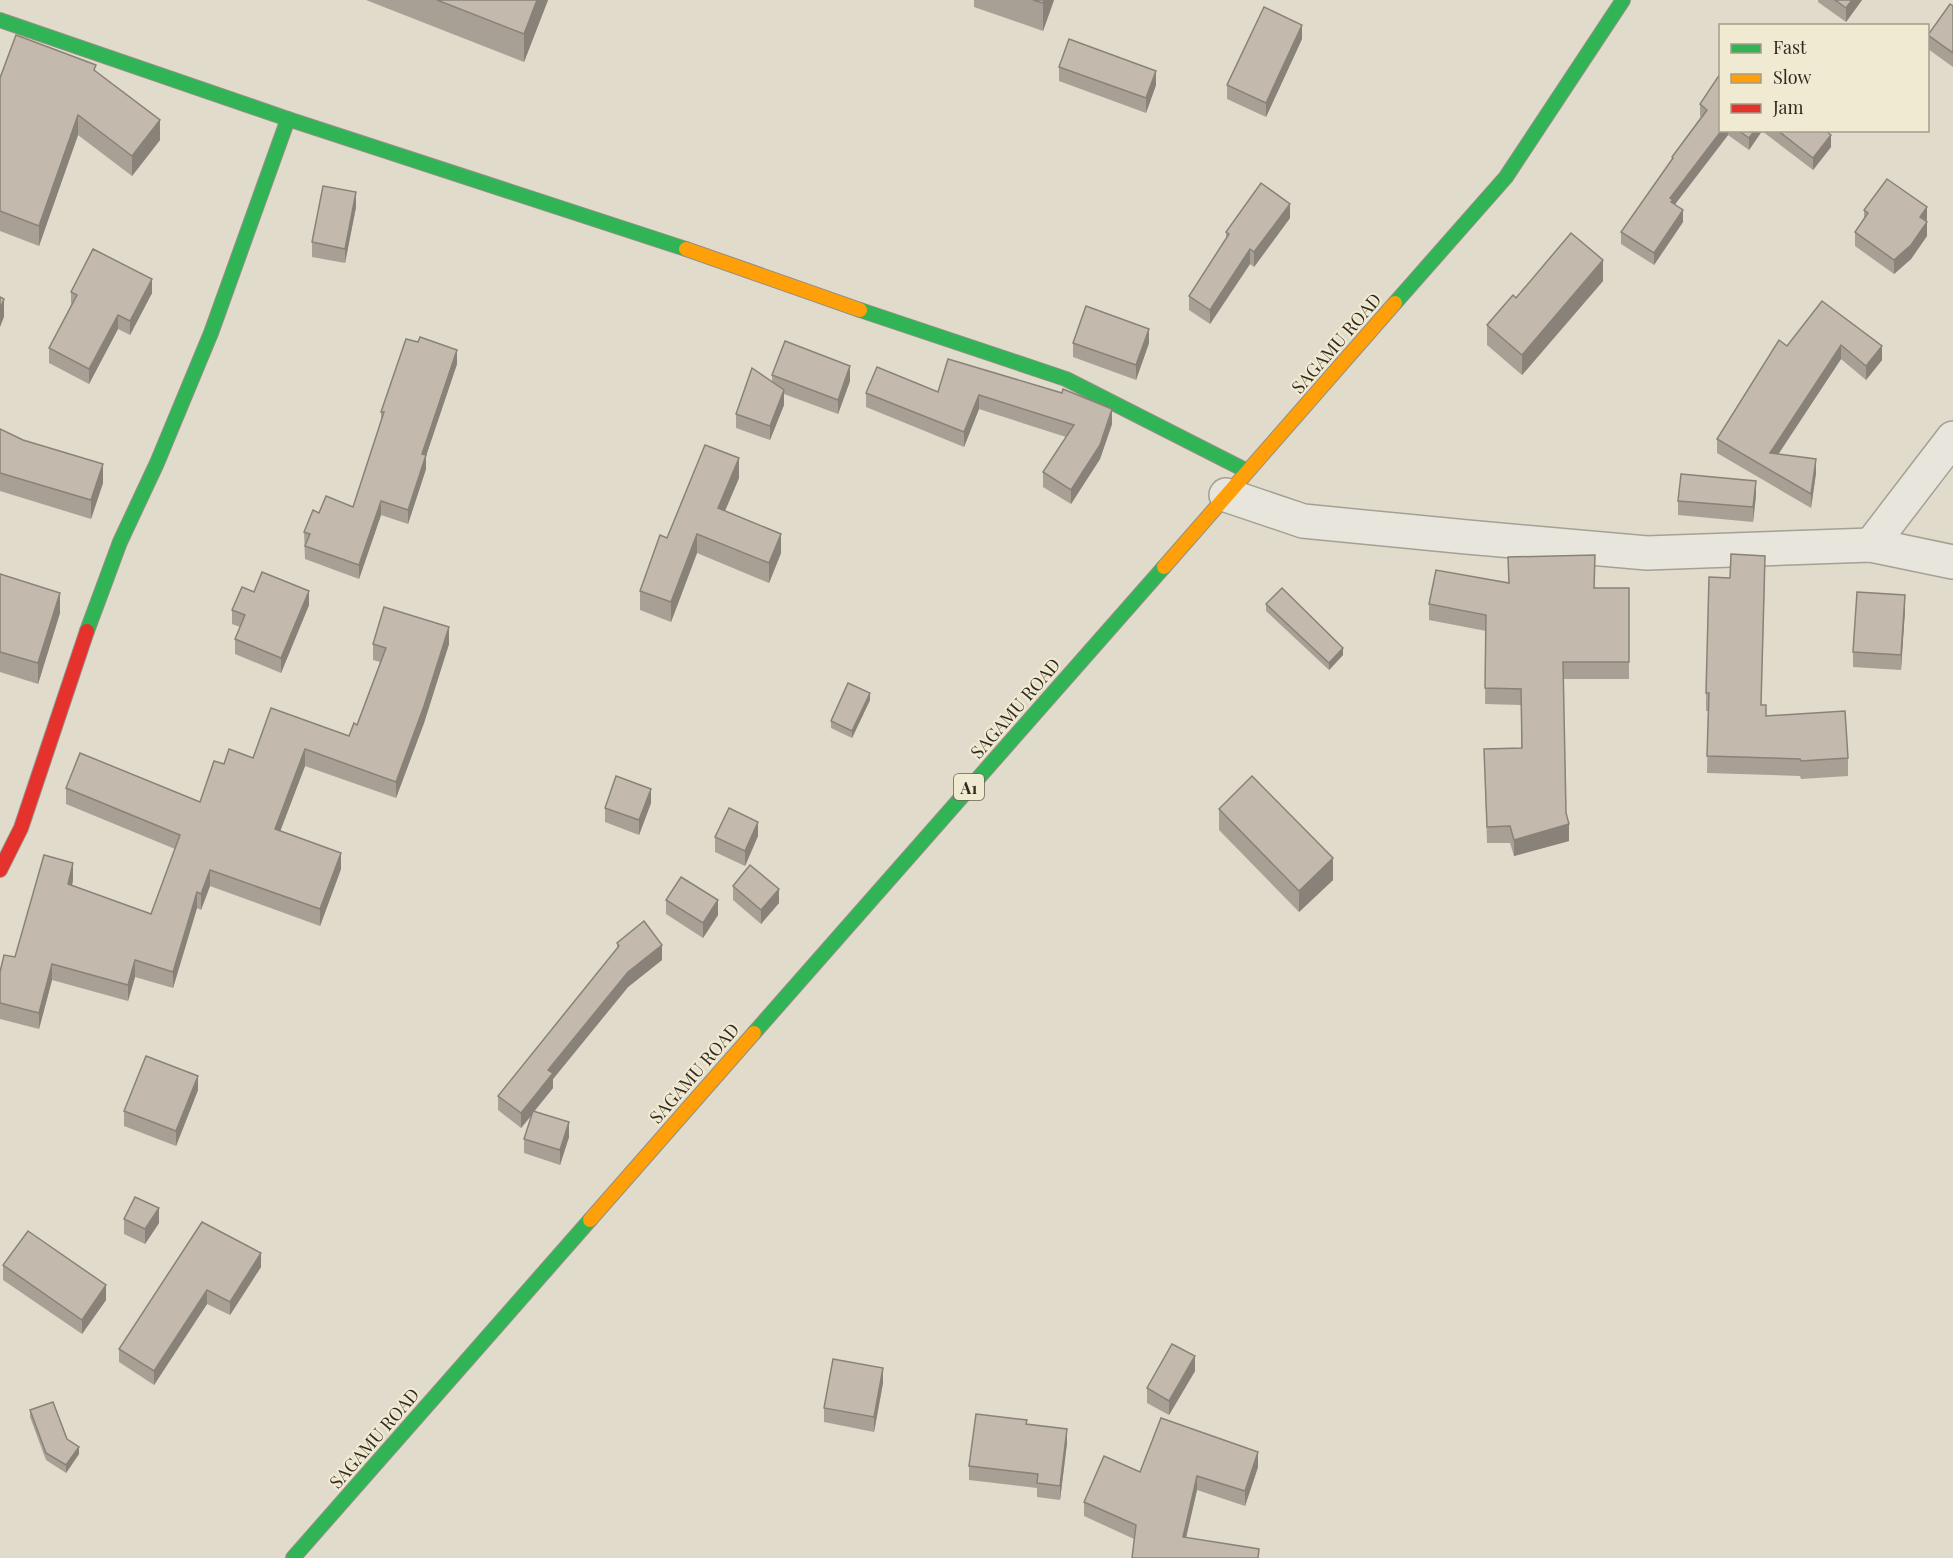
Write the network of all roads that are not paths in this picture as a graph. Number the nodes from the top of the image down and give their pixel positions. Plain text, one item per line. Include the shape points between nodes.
1 (1623, 0) edge
2 (0, 20) edge
3 (288, 119) junction
4 (1953, 438) edge
5 (1247, 471) junction
6 (1226, 495) junction
7 (1871, 545) junction
8 (1953, 562) edge
9 (0, 870) edge
10 (293, 1558) edge

1 - 5 main road, SAGAMU ROAD / A1 via 1506,177
2 - 3 main road
3 - 5 main road via 654,238 1066,379
3 - 9 main road via 211,333 120,542 21,828
4 - 7 street
5 - 6 main road, SAGAMU ROAD / A1
6 - 7 street via 1303,521 1647,553
6 - 10 main road, SAGAMU ROAD / A1
7 - 8 street

